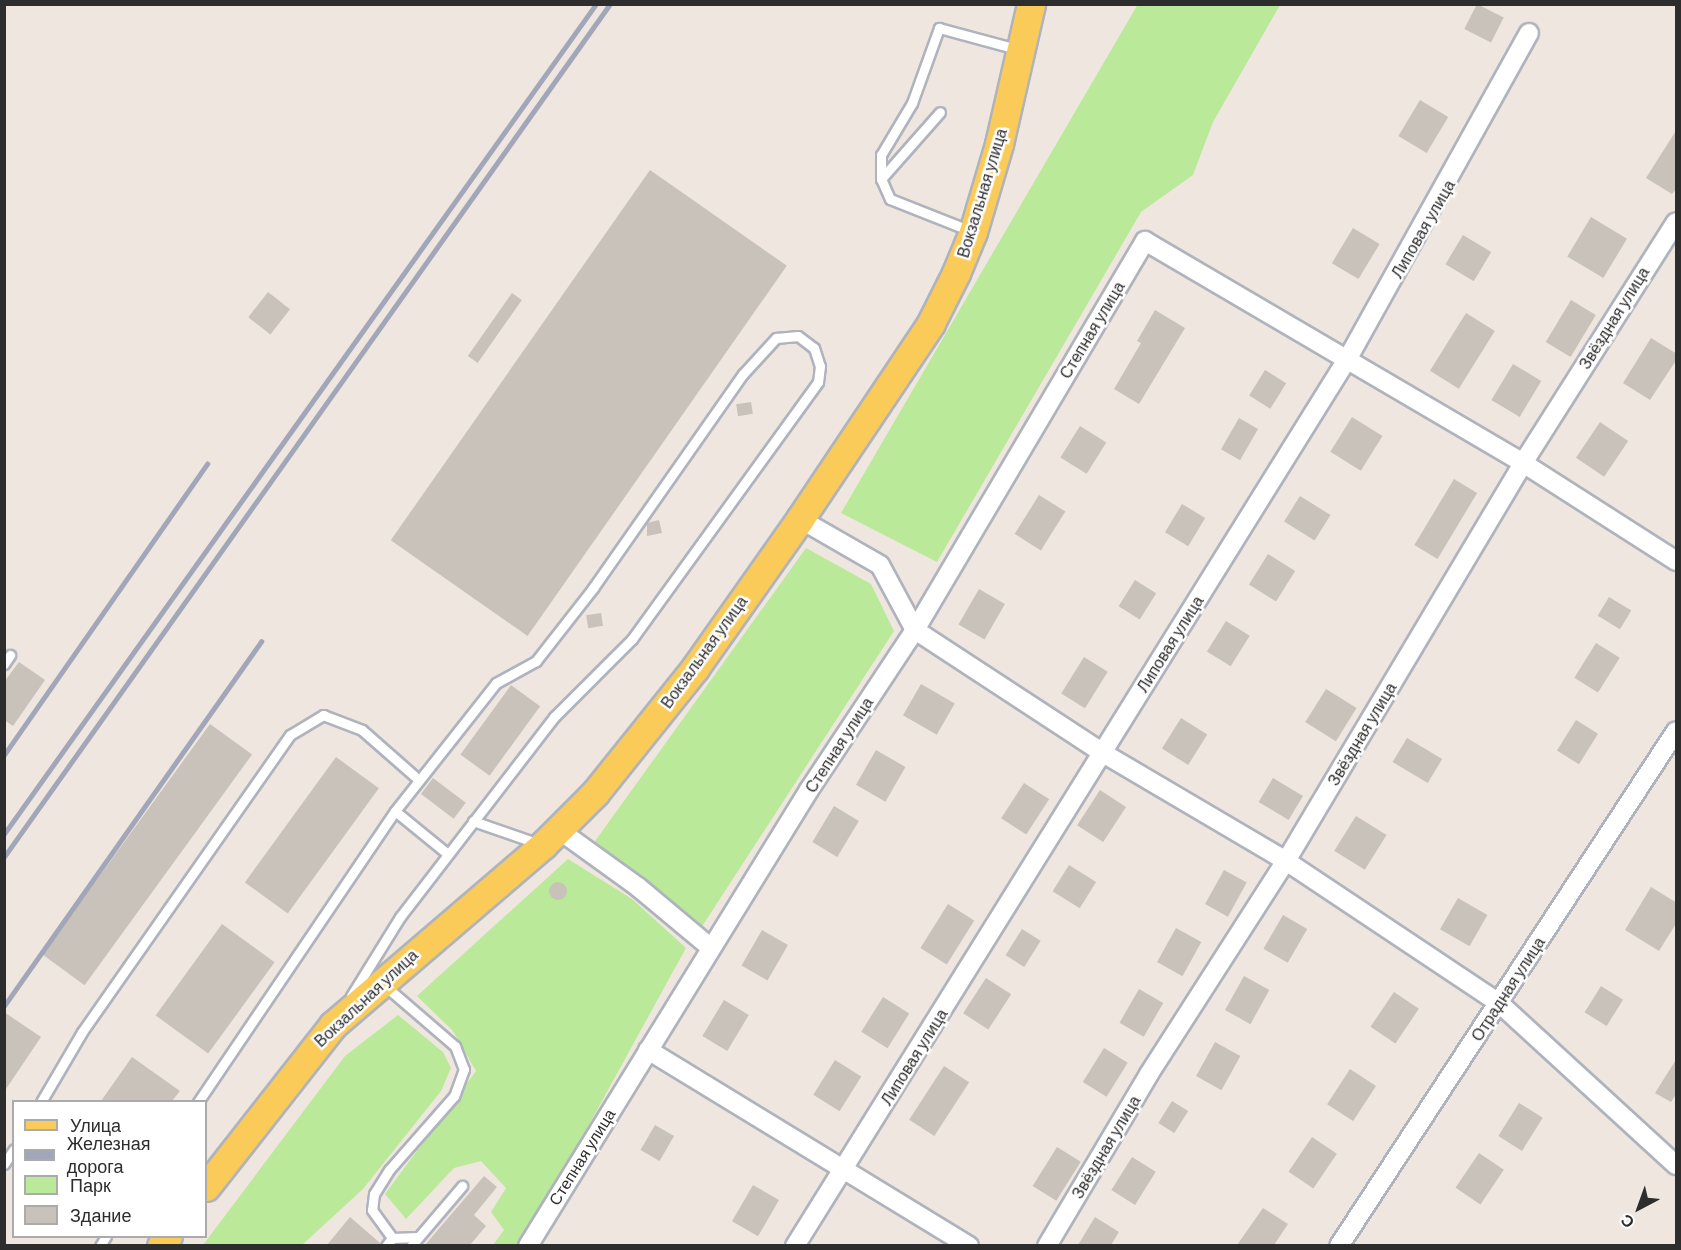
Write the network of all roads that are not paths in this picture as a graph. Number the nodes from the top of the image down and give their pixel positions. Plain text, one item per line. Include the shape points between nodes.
1 (1031, 4) edge
2 (1529, 33) dead end
3 (1020, 50) junction
4 (939, 112) dead end
5 (881, 179) junction
6 (1677, 222) edge
7 (973, 232) junction
8 (1348, 358) junction
9 (1523, 463) junction
10 (800, 519) junction
11 (1677, 561) edge
12 (915, 630) junction
13 (10, 655) dead end
14 (4, 664) edge
15 (1677, 731) edge
16 (1103, 753) junction
17 (419, 780) junction
18 (395, 811) junction
19 (473, 821) junction
20 (551, 838) junction
21 (448, 854) junction
22 (1286, 861) junction
23 (711, 948) junction
24 (380, 981) junction
25 (1499, 1003) junction
26 (333, 1025) junction
27 (648, 1050) junction
28 (42, 1100) edge
29 (199, 1100) edge
30 (1677, 1165) edge
31 (843, 1169) junction
32 (207, 1186) edge
33 (462, 1186) dead end
34 (418, 1237) junction
35 (389, 1242) edge
36 (411, 1245) edge
37 (528, 1245) edge
38 (795, 1245) edge
39 (969, 1245) edge
40 (1047, 1245) edge
41 (1339, 1245) edge

1 - 3 main road, Вокзальная улица
2 - 8 street, Липовая улица
3 - 5 lane via 939,28 912,103 880,155
3 - 7 main road, Вокзальная улица via 999,144
4 - 5 lane
5 - 7 lane via 890,199
6 - 9 street, Звёздная улица
7 - 10 main road, Вокзальная улица via 931,323
8 - 9 street
8 - 12 street, Степная улица via 1145,241
8 - 16 street, Липовая улица
9 - 11 street
9 - 22 street, Звёздная улица
10 - 12 street via 880,565
10 - 20 main road, Вокзальная улица via 641,738
12 - 16 street
12 - 23 street, Степная улица
13 - 14 lane
15 - 25 street, Отрадная улица
16 - 22 street
16 - 31 street, Липовая улица
17 - 18 lane
17 - 19 lane via 496,683 536,661 593,588 743,374 776,338 798,336 814,348 820,366 818,382 632,639 554,717
17 - 28 lane via 362,730 323,715 290,735 82,1032
18 - 21 lane
18 - 29 lane
19 - 20 lane
19 - 21 lane
20 - 23 street via 638,887
20 - 24 main road, Вокзальная улица
21 - 26 lane via 400,917
22 - 25 street
22 - 40 street, Звёздная улица via 1149,1074
23 - 27 street, Степная улица
24 - 26 main road, Вокзальная улица
24 - 35 lane via 455,1046 464,1070 454,1096 389,1170 374,1194 372,1210
25 - 30 street
25 - 41 street, Отрадная улица
26 - 32 main road, Вокзальная улица
27 - 31 street
27 - 37 street, Степная улица
31 - 38 street, Липовая улица
31 - 39 street
33 - 34 lane
34 - 35 lane
34 - 36 lane

